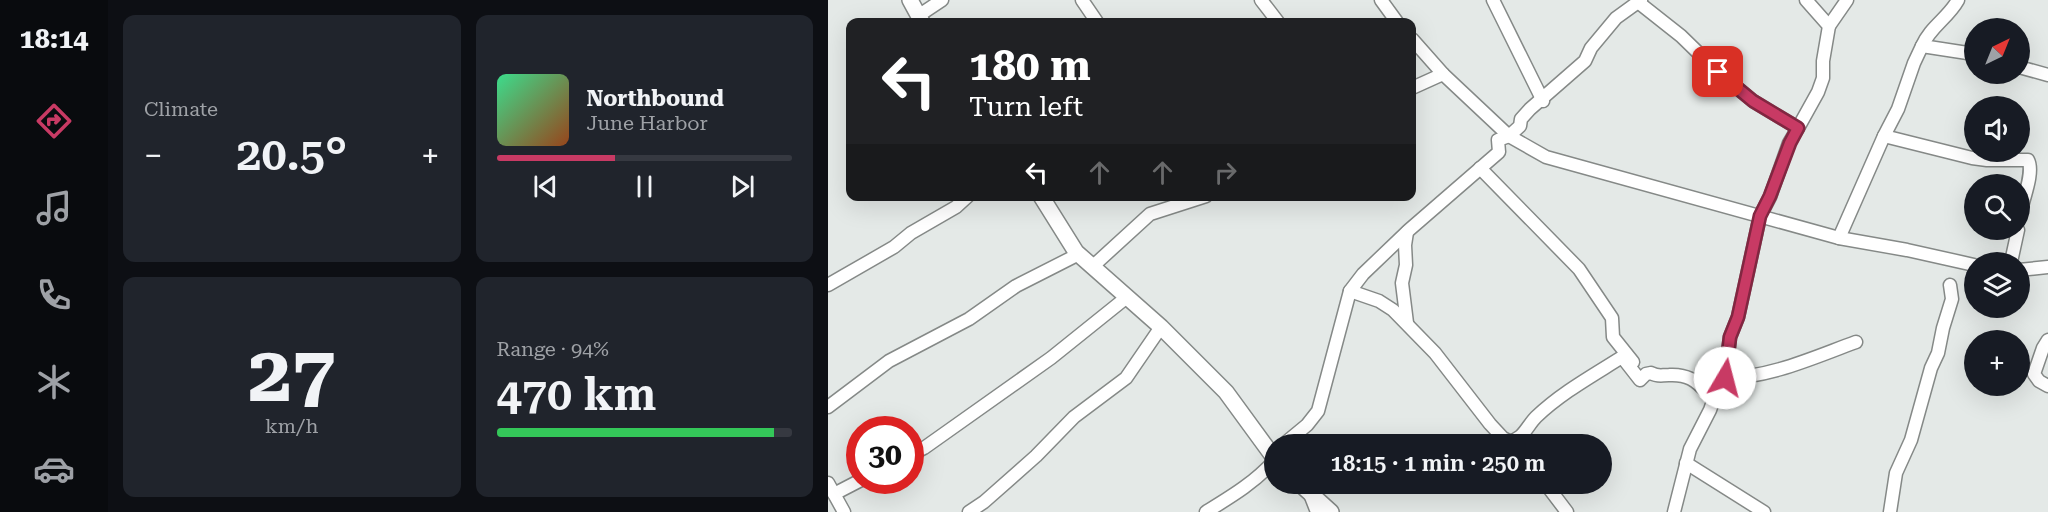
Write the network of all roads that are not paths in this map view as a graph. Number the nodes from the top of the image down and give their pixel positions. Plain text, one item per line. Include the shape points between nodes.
1 (910, 0) edge
2 (942, 0) edge
3 (1082, 0) edge
4 (1260, 0) edge
5 (1381, 0) edge
6 (1493, 0) edge
7 (1806, 0) edge
8 (1846, 0) edge
9 (1958, 0) edge
10 (1640, 1) edge
11 (919, 18) edge
12 (921, 18) edge
13 (1094, 18) edge
14 (1275, 18) edge
15 (1394, 18) edge
16 (1829, 26) junction
17 (1416, 44) edge
18 (1922, 46) junction
19 (1964, 52) edge
20 (2030, 70) edge
21 (1443, 74) junction
22 (2048, 75) edge
23 (1416, 86) edge
24 (1540, 102) junction
25 (1798, 128) junction
26 (1509, 136) junction
27 (1884, 136) junction
28 (1480, 168) junction
29 (2029, 174) edge
30 (963, 201) edge
31 (1044, 201) edge
32 (1190, 201) edge
33 (1760, 216) junction
34 (1407, 232) junction
35 (1839, 238) junction
36 (1079, 254) junction
37 (1964, 263) edge
38 (1092, 267) junction
39 (2048, 267) edge
40 (2030, 269) edge
41 (828, 285) edge
42 (1950, 285) dead end
43 (1350, 291) junction
44 (1127, 297) junction
45 (1407, 323) junction
46 (1161, 327) junction
47 (2048, 340) edge
48 (1856, 342) dead end
49 (1646, 374) junction
50 (1725, 378) junction
51 (2048, 386) edge
52 (1716, 393) junction
53 (828, 407) edge
54 (1296, 434) edge
55 (1500, 434) edge
56 (1522, 434) edge
57 (1264, 443) edge
58 (924, 448) edge
59 (1686, 463) junction
60 (1264, 470) edge
61 (846, 484) edge
62 (831, 488) edge
63 (1307, 494) edge
64 (1311, 494) edge
65 (1553, 494) edge
66 (844, 512) edge
67 (969, 512) edge
68 (1206, 512) edge
69 (1317, 512) edge
70 (1331, 512) edge
71 (1567, 512) edge
72 (1674, 512) edge
73 (1764, 512) edge
74 (1890, 512) edge

1 - 11 street
2 - 12 street
3 - 13 street
4 - 14 street
5 - 15 street
6 - 24 street
7 - 16 street
8 - 16 street
9 - 18 street via 1927,34
10 - 24 street via 1616,18 1585,61
10 - 25 street via 1744,94
16 - 25 street via 1823,78
17 - 21 street
18 - 19 street
18 - 27 street
20 - 22 street
21 - 23 street
21 - 26 street
24 - 26 street
25 - 33 street
26 - 28 street via 1498,140 1499,152
26 - 33 street via 1546,158
27 - 29 street via 1972,158 2028,160
27 - 35 street
28 - 34 street
28 - 49 street via 1579,269 1612,318 1613,337
30 - 41 street via 894,248
31 - 36 street
32 - 38 street via 1150,214
33 - 35 street
33 - 50 street via 1730,337
34 - 43 street
34 - 45 street via 1402,283
35 - 37 street
36 - 38 street
36 - 53 street via 1016,286 969,319 889,361
38 - 44 street
39 - 40 street
42 - 74 street via 1952,299 1938,353 1911,440 1896,473
43 - 45 street via 1386,305
43 - 54 street via 1318,411
44 - 46 street
44 - 58 street via 1051,358
45 - 55 street
46 - 57 street via 1226,392
46 - 67 street via 1126,378 1074,417 1036,456
47 - 51 street via 2034,374
48 - 50 street via 1799,365 1748,378
49 - 52 street via 1689,376 1707,393
49 - 56 street via 1640,380 1622,357 1562,395
50 - 52 street
52 - 59 street
59 - 72 street
59 - 73 street
60 - 68 street via 1238,494
61 - 62 street
62 - 66 street
63 - 69 street
64 - 70 street
65 - 71 street

